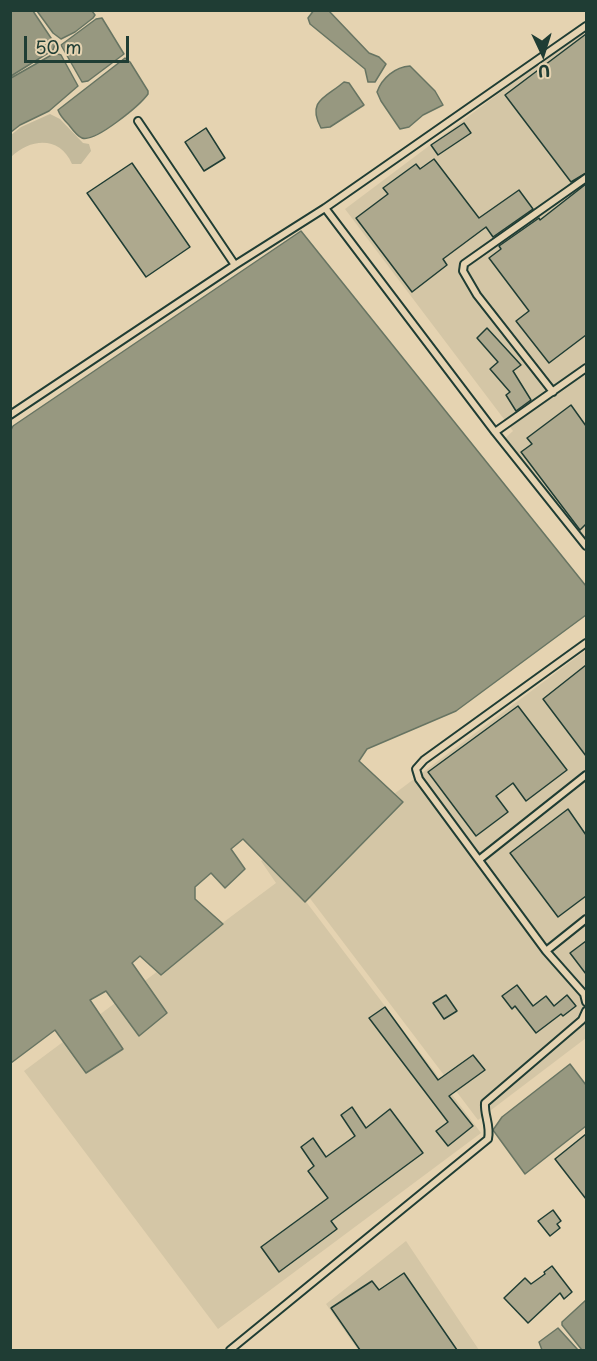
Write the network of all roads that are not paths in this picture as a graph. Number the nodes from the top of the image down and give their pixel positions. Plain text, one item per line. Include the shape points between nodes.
1 (586, 26) edge
2 (138, 122) dead end
3 (586, 178) edge
4 (325, 208) junction
5 (235, 265) junction
6 (586, 368) edge
7 (553, 392) junction
8 (10, 415) edge
9 (495, 432) junction
10 (585, 542) edge
11 (586, 643) edge
12 (586, 775) edge
13 (480, 859) junction
14 (586, 919) edge
15 (546, 951) junction
16 (586, 1002) edge
17 (586, 1011) edge
18 (230, 1350) edge

1 - 4 lane
2 - 5 lane
3 - 7 lane via 464,264 463,272 477,295
4 - 5 lane
4 - 9 lane
5 - 8 lane
6 - 7 lane
7 - 9 lane
9 - 10 lane
11 - 13 lane via 416,769 419,779
12 - 13 lane
13 - 15 lane
14 - 15 lane
15 - 16 lane via 584,994
17 - 18 lane via 582,1020 485,1103 490,1125 488,1139

